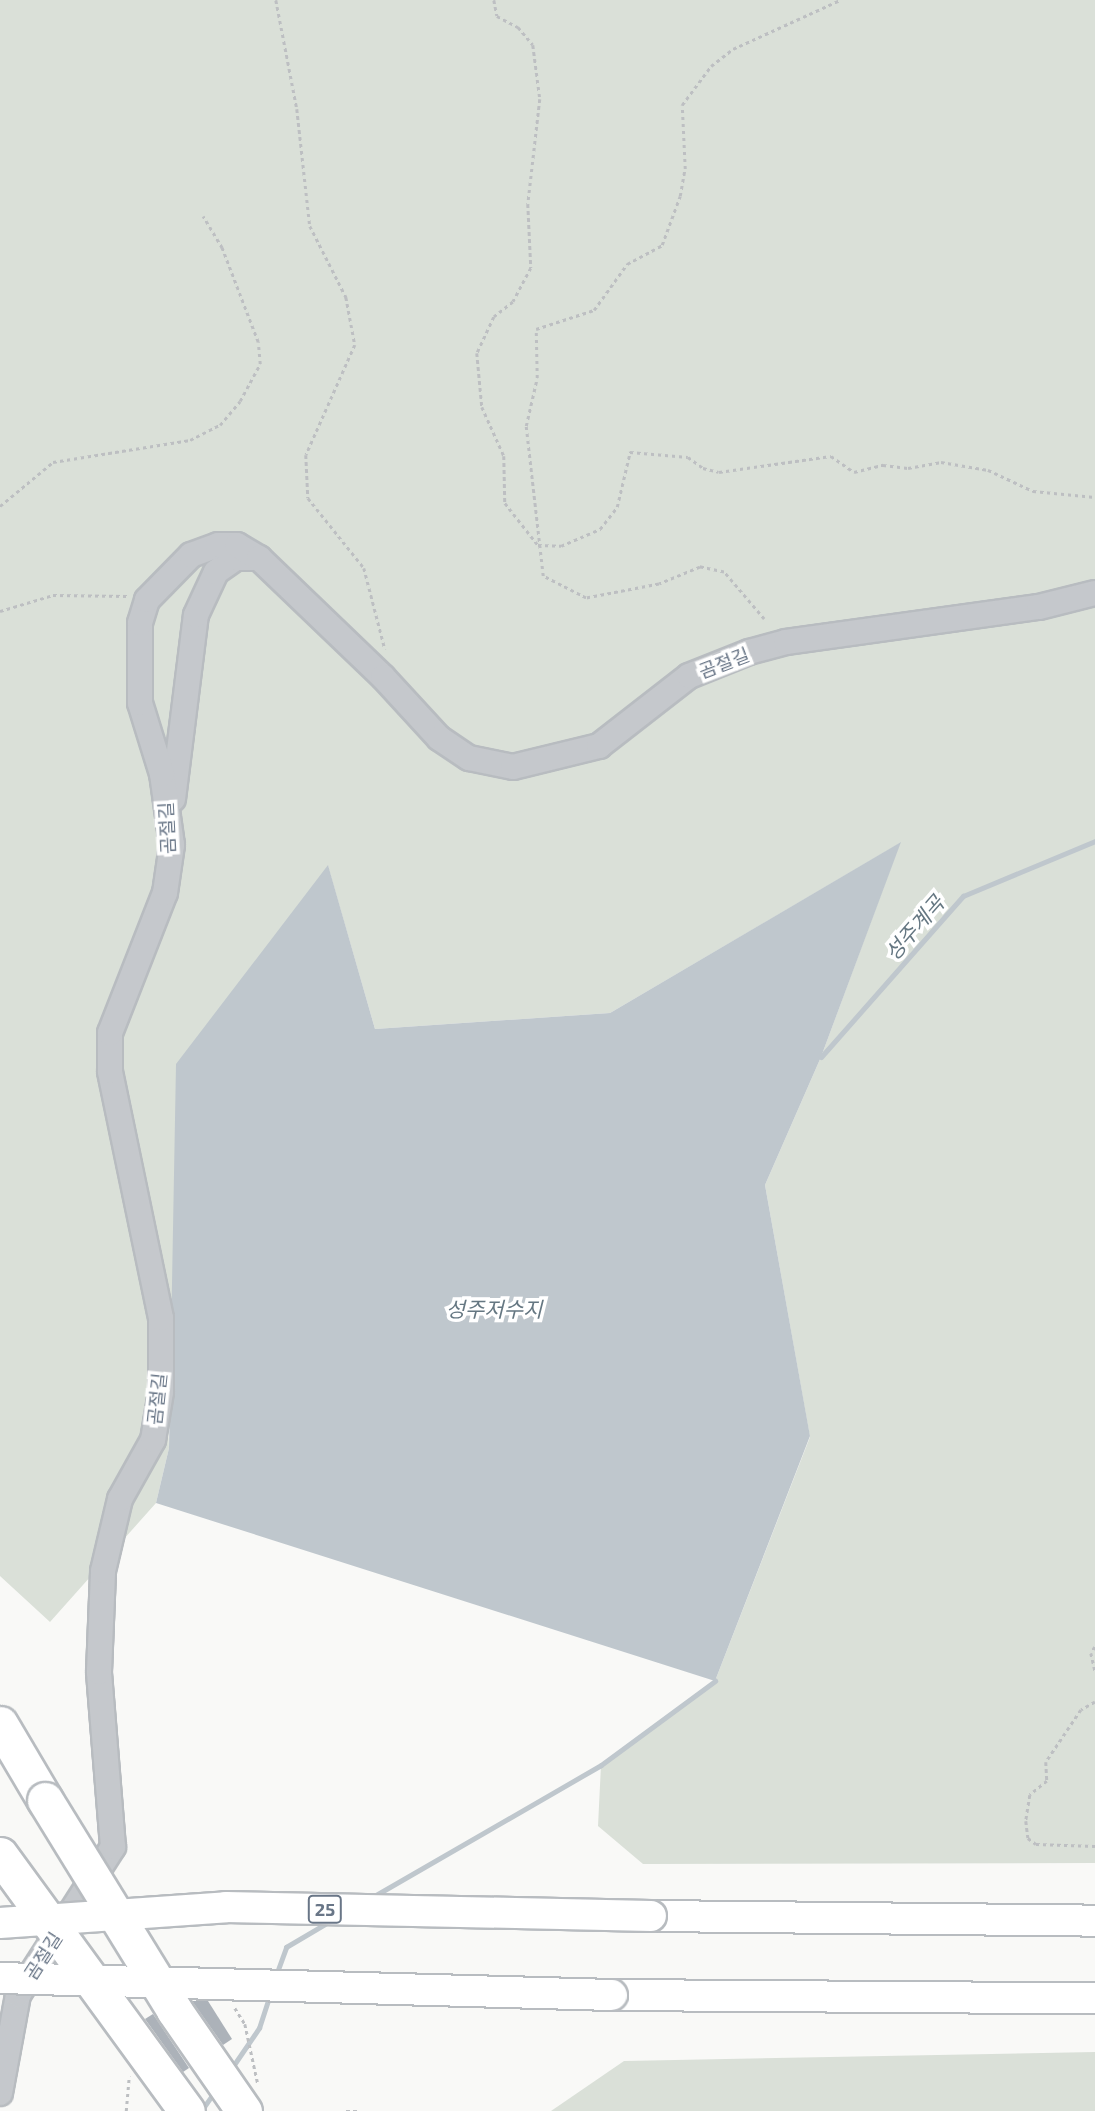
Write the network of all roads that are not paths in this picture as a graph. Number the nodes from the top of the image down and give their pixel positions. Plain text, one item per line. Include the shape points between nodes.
1 (259, 558) junction
2 (1095, 593) edge
3 (171, 824) junction
4 (0, 1724) edge
5 (0, 1855) edge
6 (1095, 1921) edge
7 (0, 1923) edge
8 (0, 1978) edge
9 (1095, 1998) edge
10 (0, 2094) edge
11 (187, 2111) edge
12 (244, 2111) edge

1 - 2 street, 곰절길 via 439,738 469,758 513,767 599,746 689,676 749,652 786,642 1039,607
1 - 3 street via 236,558 216,572 196,615
1 - 3 street, 곰절길 via 237,545 191,555 147,600 140,623 140,703
3 - 10 street, 곰절길 via 165,893 110,1033 115,1098 161,1318 161,1392 153,1440 120,1499 103,1571 99,1672 113,1847 18,1995
4 - 12 highway, bridge via 174,2010
5 - 11 highway, bridge
6 - 7 main road, 25, bridge via 226,1907
8 - 9 main road, bridge via 612,1995

